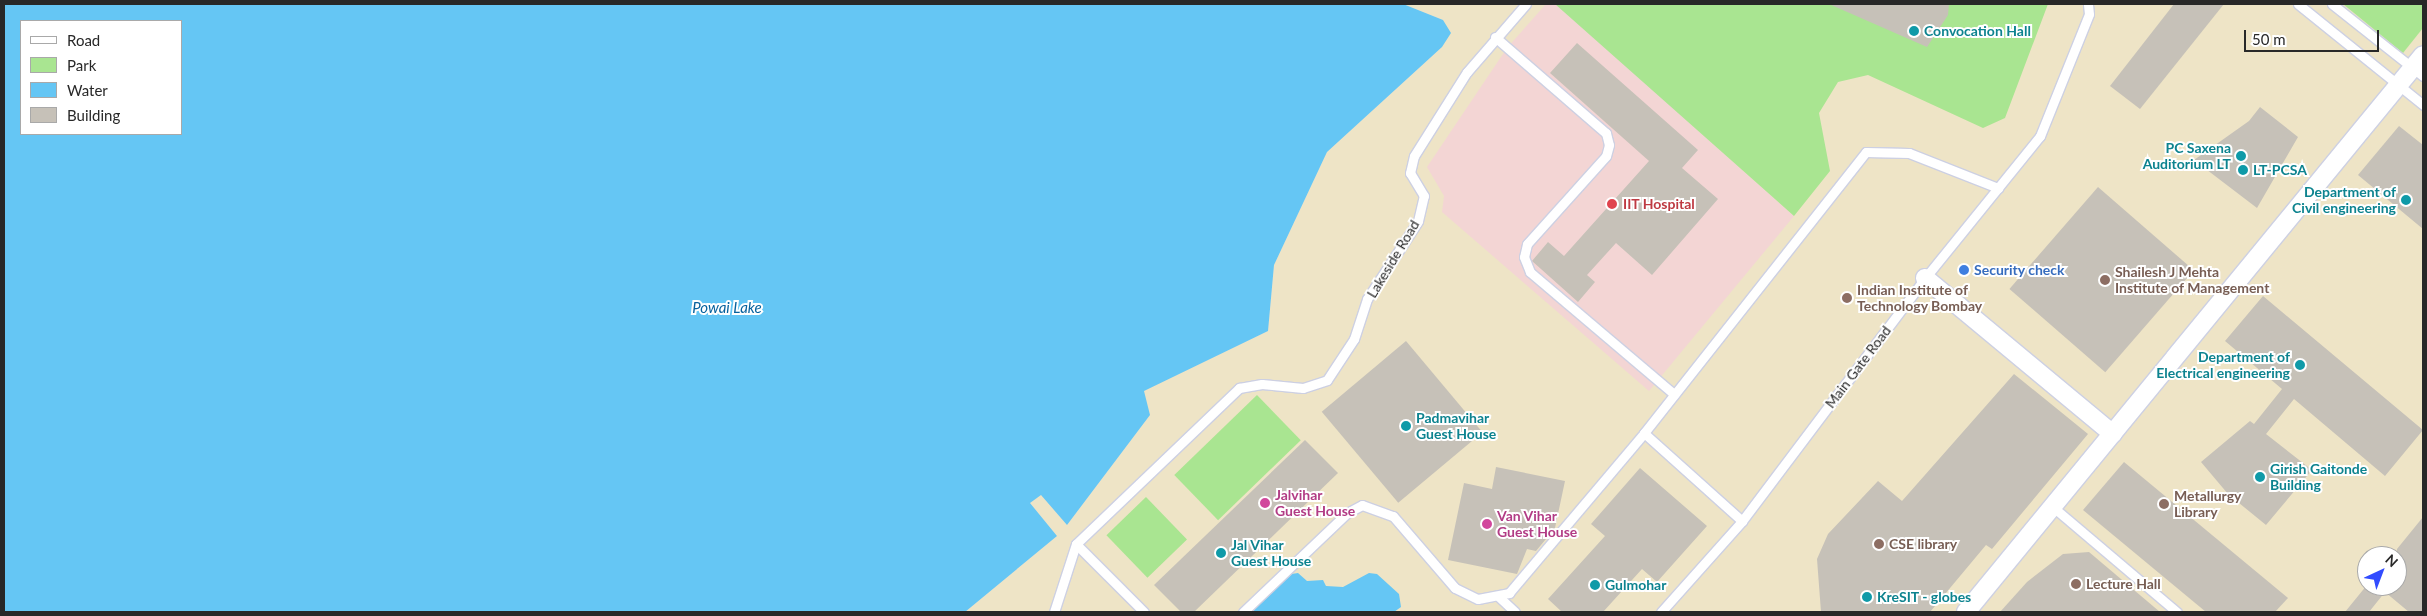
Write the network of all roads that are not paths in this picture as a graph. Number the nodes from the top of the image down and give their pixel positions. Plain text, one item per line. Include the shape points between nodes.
1 (1526, 4) edge
2 (2088, 4) edge
3 (2298, 4) edge
4 (2332, 4) edge
5 (1495, 37) junction
6 (2420, 66) edge
7 (2399, 85) junction
8 (2423, 105) edge
9 (1998, 188) junction
10 (1925, 278) junction
11 (1674, 394) junction
12 (1644, 433) junction
13 (2113, 434) junction
14 (2053, 506) junction
15 (1742, 521) junction
16 (1076, 544) junction
17 (1498, 596) junction
18 (1054, 612) edge
19 (1144, 612) edge
20 (1243, 612) edge
21 (1516, 612) edge
22 (1661, 612) edge
23 (1966, 612) edge
24 (2177, 612) edge

1 - 5 lane, Lakeside Road
2 - 9 lane, Main Gate Road via 2088,14 2040,136
3 - 7 lane
4 - 6 lane
5 - 11 lane via 1606,133 1609,145 1606,156 1527,244 1524,257 1530,272
5 - 16 lane, Lakeside Road via 1414,156 1410,173 1424,196 1418,221 1367,299 1354,339 1327,380 1303,388 1262,384 1239,388
6 - 7 street
7 - 8 lane
7 - 13 street
9 - 10 lane, Main Gate Road
9 - 11 lane via 1909,153 1866,152
10 - 13 street
10 - 15 lane, Main Gate Road
11 - 12 lane
12 - 15 lane
12 - 17 lane via 1509,593
13 - 14 street
14 - 23 street
14 - 24 lane
15 - 22 lane, Main Gate Road
16 - 18 lane, Lakeside Road
16 - 19 lane
17 - 20 lane via 1478,599 1455,588 1393,516 1362,505 1346,513
17 - 21 lane

